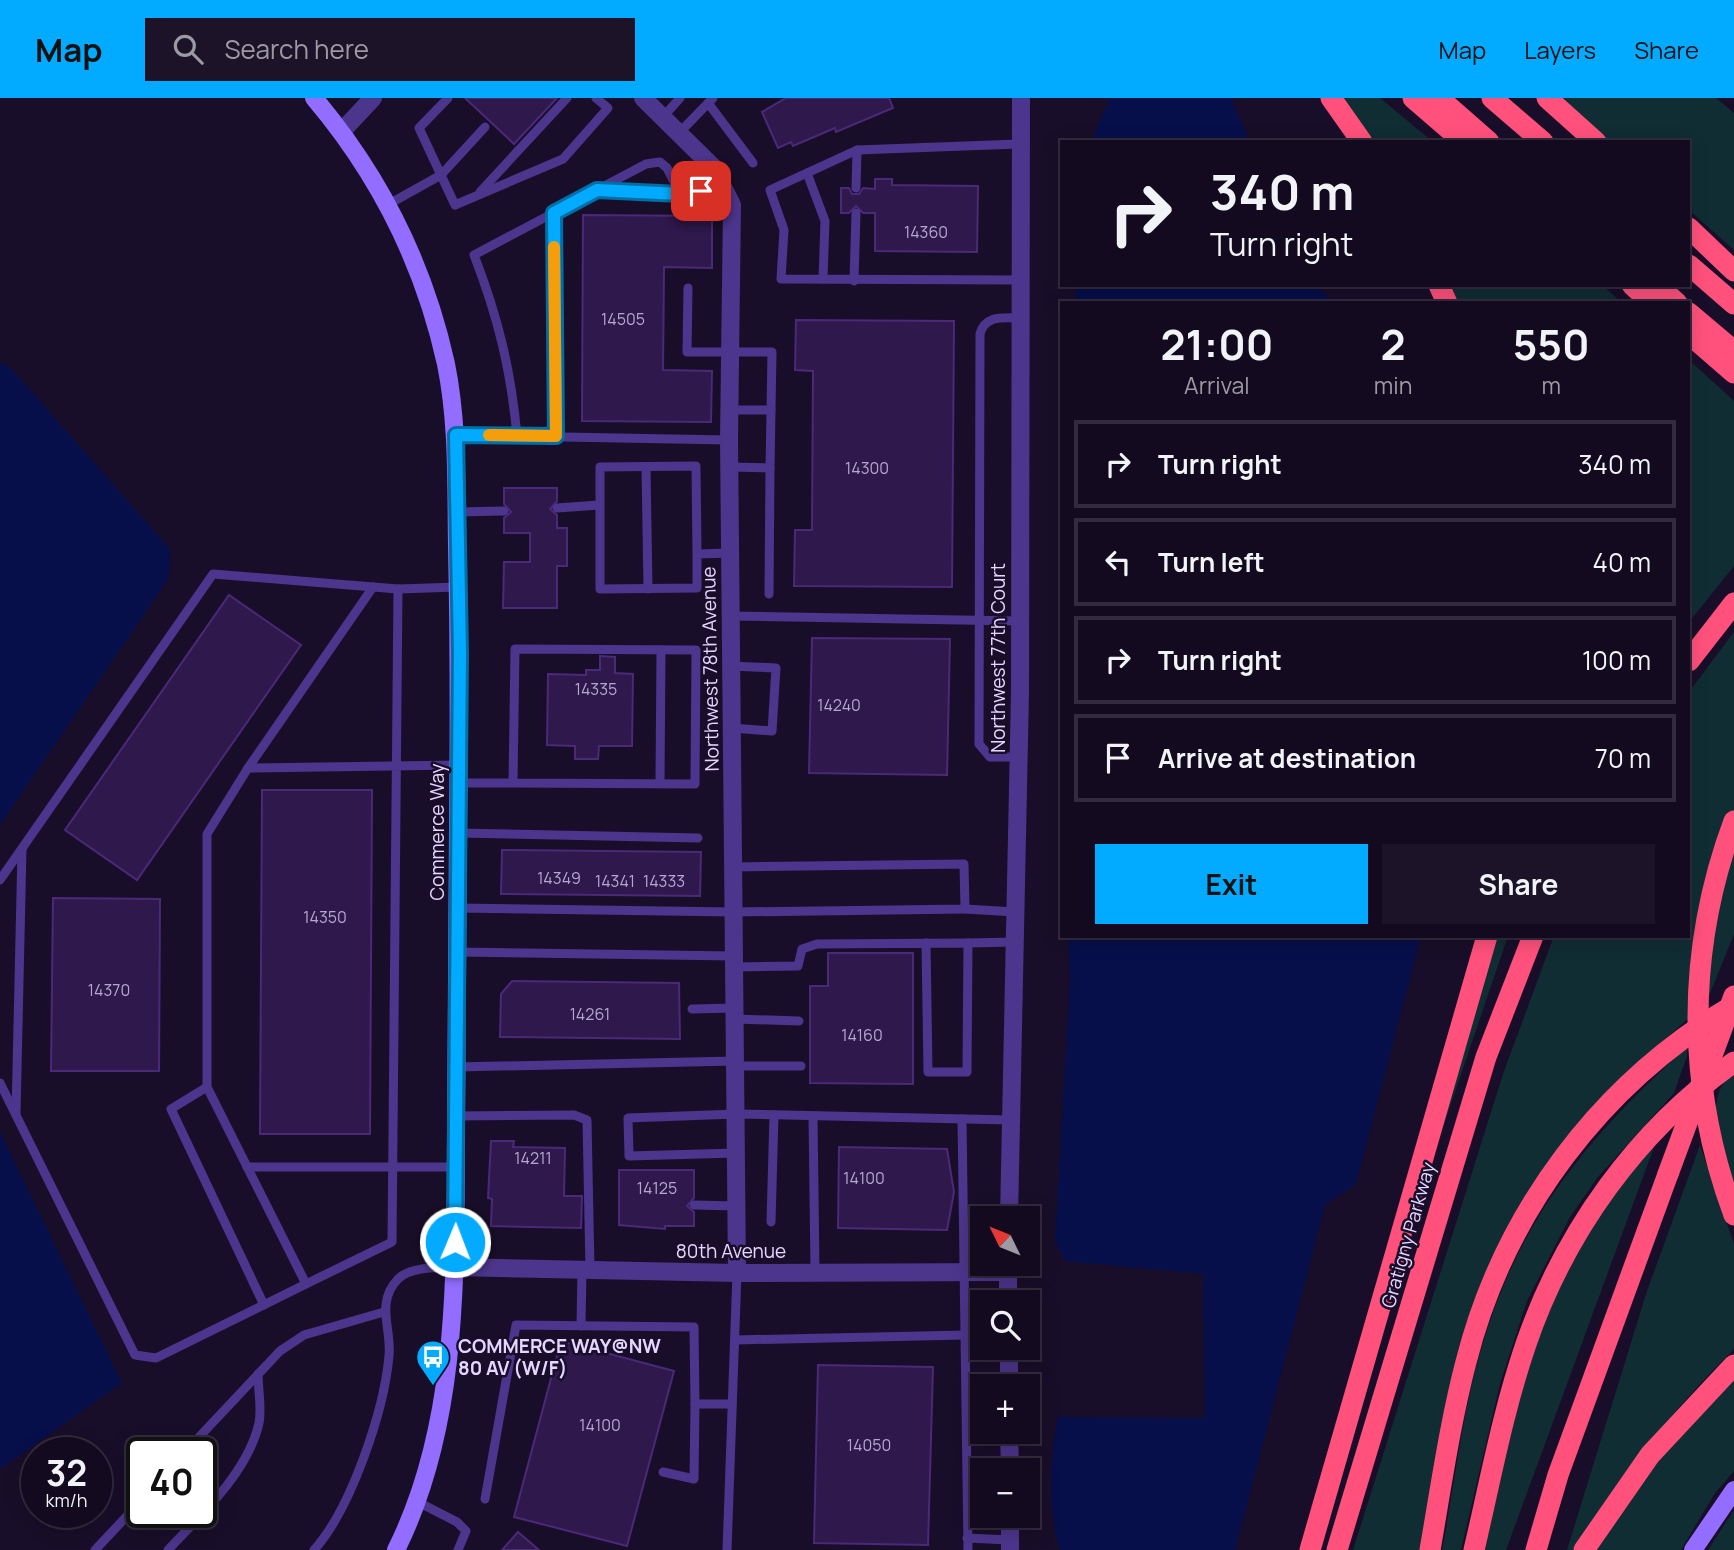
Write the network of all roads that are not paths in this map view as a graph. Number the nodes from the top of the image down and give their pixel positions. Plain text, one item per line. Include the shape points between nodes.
1 (314, 98) edge
2 (373, 98) edge
3 (448, 98) edge
4 (567, 98) edge
5 (597, 98) edge
6 (643, 98) edge
7 (680, 98) edge
8 (1021, 98) edge
9 (1331, 98) edge
10 (1413, 98) edge
11 (1438, 98) edge
12 (1492, 98) edge
13 (1547, 98) edge
14 (710, 100) edge
15 (663, 117) junction
16 (485, 127) dead end
17 (342, 131) junction
18 (679, 133) junction
19 (1361, 140) edge
20 (1462, 140) edge
21 (1487, 140) edge
22 (1542, 140) edge
23 (1594, 140) edge
24 (1021, 144) junction
25 (857, 150) junction
26 (753, 163) dead end
27 (807, 173) junction
28 (441, 175) junction
29 (723, 188) junction
30 (856, 188) dead end
31 (597, 190) junction
32 (680, 194) junction
33 (477, 196) junction
34 (389, 204) junction
35 (554, 213) junction
36 (856, 213) dead end
37 (1690, 229) edge
38 (1690, 266) edge
39 (1734, 271) edge
40 (823, 279) junction
41 (1019, 280) junction
42 (854, 281) junction
43 (1634, 287) edge
44 (1659, 287) edge
45 (688, 288) dead end
46 (1650, 301) edge
47 (1675, 301) edge
48 (1734, 304) edge
49 (1690, 314) edge
50 (1019, 318) junction
51 (1690, 335) edge
52 (1734, 351) edge
53 (730, 352) junction
54 (1734, 373) edge
55 (729, 410) junction
56 (771, 410) junction
57 (456, 435) junction
58 (517, 436) junction
59 (556, 436) junction
60 (729, 440) junction
61 (646, 467) junction
62 (729, 467) junction
63 (770, 468) junction
64 (599, 505) junction
65 (557, 508) dead end
66 (504, 511) dead end
67 (457, 512) junction
68 (730, 553) junction
69 (697, 554) junction
70 (373, 587) junction
71 (458, 587) junction
72 (398, 589) junction
73 (648, 589) junction
74 (769, 594) dead end
75 (1734, 603) edge
76 (731, 617) junction
77 (977, 620) junction
78 (1020, 621) junction
79 (661, 650) junction
80 (1690, 660) edge
81 (731, 666) junction
82 (732, 729) junction
83 (1018, 757) junction
84 (396, 766) junction
85 (248, 768) junction
86 (459, 774) junction
87 (513, 783) junction
88 (660, 783) junction
89 (1734, 821) edge
90 (458, 833) junction
91 (698, 838) dead end
92 (22, 849) junction
93 (733, 867) junction
94 (0, 880) edge
95 (458, 908) junction
96 (965, 909) junction
97 (734, 912) junction
98 (1015, 912) junction
99 (1486, 938) edge
100 (1532, 938) edge
101 (1015, 942) junction
102 (926, 943) junction
103 (968, 943) junction
104 (457, 952) junction
105 (734, 961) junction
106 (1734, 996) edge
107 (1734, 1005) edge
108 (692, 1009) dead end
109 (735, 1013) junction
110 (799, 1021) dead end
111 (1734, 1062) edge
112 (735, 1064) junction
113 (800, 1066) dead end
114 (456, 1067) junction
115 (0, 1083) edge
116 (207, 1087) junction
117 (736, 1114) junction
118 (774, 1115) junction
119 (16, 1116) junction
120 (456, 1116) junction
121 (813, 1116) junction
122 (961, 1119) junction
123 (1011, 1120) junction
124 (736, 1153) junction
125 (247, 1167) junction
126 (393, 1167) junction
127 (456, 1167) junction
128 (694, 1205) dead end
129 (737, 1206) junction
130 (1009, 1206) edge
131 (1734, 1215) edge
132 (771, 1222) dead end
133 (455, 1267) junction
134 (586, 1270) junction
135 (970, 1271) edge
136 (815, 1272) junction
137 (964, 1272) junction
138 (737, 1273) junction
139 (306, 1283) junction
140 (264, 1305) junction
141 (384, 1312) junction
142 (581, 1325) junction
143 (965, 1335) junction
144 (735, 1340) junction
145 (1734, 1366) edge
146 (258, 1374) junction
147 (695, 1404) junction
148 (732, 1404) junction
149 (199, 1437) edge
150 (663, 1472) dead end
151 (1734, 1490) edge
152 (485, 1499) dead end
153 (418, 1502) junction
154 (126, 1517) edge
155 (967, 1538) junction
156 (1010, 1545) edge
157 (95, 1550) edge
158 (168, 1550) edge
159 (314, 1550) edge
160 (396, 1550) edge
161 (458, 1550) edge
162 (727, 1550) edge
163 (968, 1550) edge
164 (1310, 1550) edge
165 (1337, 1550) edge
166 (1430, 1550) edge
167 (1474, 1550) edge
168 (1536, 1550) edge
169 (1584, 1550) edge
170 (1693, 1550) edge

1 - 17 street, Commerce Way
2 - 17 street
3 - 28 lane via 419,128
4 - 33 lane
5 - 33 lane via 608,108 563,159
6 - 15 street, Northwest 78th Avenue
7 - 15 lane
8 - 24 street, Northwest 77th Court
9 - 19 highway
10 - 20 highway
11 - 21 highway
12 - 22 highway
13 - 23 highway
14 - 18 lane
14 - 26 lane
15 - 18 street, Northwest 78th Avenue
16 - 28 lane
17 - 34 street, Commerce Way
18 - 29 street, Northwest 78th Avenue via 713,167
24 - 25 lane
24 - 41 street, Northwest 77th Court
25 - 27 lane
25 - 30 lane
27 - 40 lane via 825,221
27 - 40 lane via 770,190 784,230 781,279
28 - 33 lane via 455,205
28 - 34 lane
29 - 32 lane
29 - 53 street, Northwest 78th Avenue via 732,205
31 - 32 lane
31 - 32 lane via 646,164 660,162
31 - 35 lane
34 - 57 street, Commerce Way via 431,304
35 - 58 lane via 474,256 497,314 512,379
35 - 59 lane
36 - 42 lane
37 - 39 highway
38 - 48 highway
40 - 42 lane
41 - 42 lane
41 - 50 street, Northwest 77th Court
43 - 46 highway
44 - 47 highway
45 - 53 lane via 687,352
49 - 52 highway
50 - 77 lane via 990,320 980,334
50 - 78 street, Northwest 77th Court
51 - 54 highway
53 - 55 street, Northwest 78th Avenue
53 - 56 lane via 772,352
55 - 56 lane
55 - 60 street, Northwest 78th Avenue
56 - 63 lane
57 - 58 lane
57 - 67 street, Commerce Way
58 - 59 lane
59 - 60 lane
60 - 62 street, Northwest 78th Avenue
61 - 64 lane via 600,467
61 - 69 lane via 696,466
61 - 73 lane
62 - 63 lane
62 - 68 street, Northwest 78th Avenue
63 - 74 lane
64 - 65 lane
64 - 73 lane via 600,589
66 - 67 lane
67 - 71 street, Commerce Way
68 - 69 lane
68 - 76 street, Northwest 78th Avenue
69 - 73 lane via 697,588
70 - 72 lane
70 - 85 lane
70 - 92 lane via 213,574
71 - 72 lane
71 - 86 street, Commerce Way
72 - 84 lane
75 - 80 highway
76 - 77 lane
76 - 81 street, Northwest 78th Avenue
77 - 78 lane
77 - 83 lane via 979,744 990,757
78 - 83 street, Northwest 77th Court
79 - 87 lane via 515,649
79 - 88 lane
79 - 88 lane via 696,650 695,784
81 - 82 street, Northwest 78th Avenue
81 - 82 lane via 776,668 772,731
82 - 93 street, Northwest 78th Avenue
83 - 98 street, Northwest 77th Court
84 - 85 lane
84 - 86 lane
84 - 126 lane
85 - 116 lane via 207,834
86 - 87 lane
86 - 90 street, Commerce Way
87 - 88 lane
89 - 131 highway, bridge via 1703,929 1697,992 1701,1095
90 - 91 lane
90 - 95 street, Commerce Way
92 - 94 lane
92 - 119 lane
93 - 96 lane via 964,864
93 - 97 street, Northwest 78th Avenue
95 - 97 lane
95 - 104 street, Commerce Way
96 - 97 lane
96 - 98 lane
97 - 105 street, Northwest 78th Avenue
98 - 101 street, Northwest 77th Court
99 - 164 highway
100 - 165 highway, Gratigny Parkway via 1486,1057
101 - 103 lane
101 - 123 street, Northwest 77th Court
102 - 103 lane
102 - 103 lane via 928,1072 967,1072
102 - 105 lane via 817,944 802,949 798,966
104 - 105 lane
104 - 114 street, Commerce Way
105 - 109 street, Northwest 78th Avenue
106 - 168 highway, bridge via 1558,1475
107 - 166 highway via 1658,1057 1609,1102 1559,1163 1519,1226 1487,1296 1466,1362
108 - 109 lane
109 - 110 lane
109 - 112 street, Northwest 78th Avenue
111 - 167 highway via 1686,1100 1634,1155 1589,1214 1553,1277 1515,1380
112 - 113 lane
112 - 114 lane
112 - 117 street, Northwest 78th Avenue
114 - 120 street, Commerce Way
115 - 119 lane
116 - 125 lane
116 - 140 lane via 171,1109
117 - 118 lane
117 - 124 street, Northwest 78th Avenue
117 - 124 lane via 628,1118 629,1156
118 - 121 lane
118 - 132 lane
119 - 140 lane via 135,1356 156,1358
120 - 127 street, Commerce Way
120 - 134 lane via 575,1115 587,1120
121 - 122 lane
121 - 136 lane
122 - 123 lane
122 - 137 lane
123 - 130 street, Northwest 77th Court
124 - 129 street, Northwest 78th Avenue
125 - 126 lane
125 - 139 lane
126 - 127 lane
126 - 139 lane via 392,1242
127 - 133 street, Commerce Way
128 - 129 lane
129 - 138 street, Northwest 78th Avenue
133 - 134 street, 80th Avenue
133 - 141 lane via 416,1270 399,1278
133 - 153 street, Commerce Way via 445,1384 432,1459
134 - 138 street, 80th Avenue
134 - 142 lane
135 - 137 street, 80th Avenue
136 - 137 street, 80th Avenue
136 - 138 street, 80th Avenue
137 - 143 lane
138 - 144 lane
139 - 140 lane
141 - 146 lane via 304,1335
141 - 159 lane via 390,1354 367,1444 337,1517
142 - 147 lane via 694,1327
142 - 152 lane via 516,1325
143 - 144 lane
143 - 155 lane
144 - 148 lane
145 - 169 highway via 1650,1455
146 - 149 lane
146 - 158 lane via 260,1419 253,1444
147 - 148 lane
147 - 150 lane via 694,1479
148 - 162 lane
151 - 170 street
153 - 160 street, Commerce Way
153 - 161 lane via 466,1531
154 - 157 lane
155 - 156 lane
155 - 163 lane

